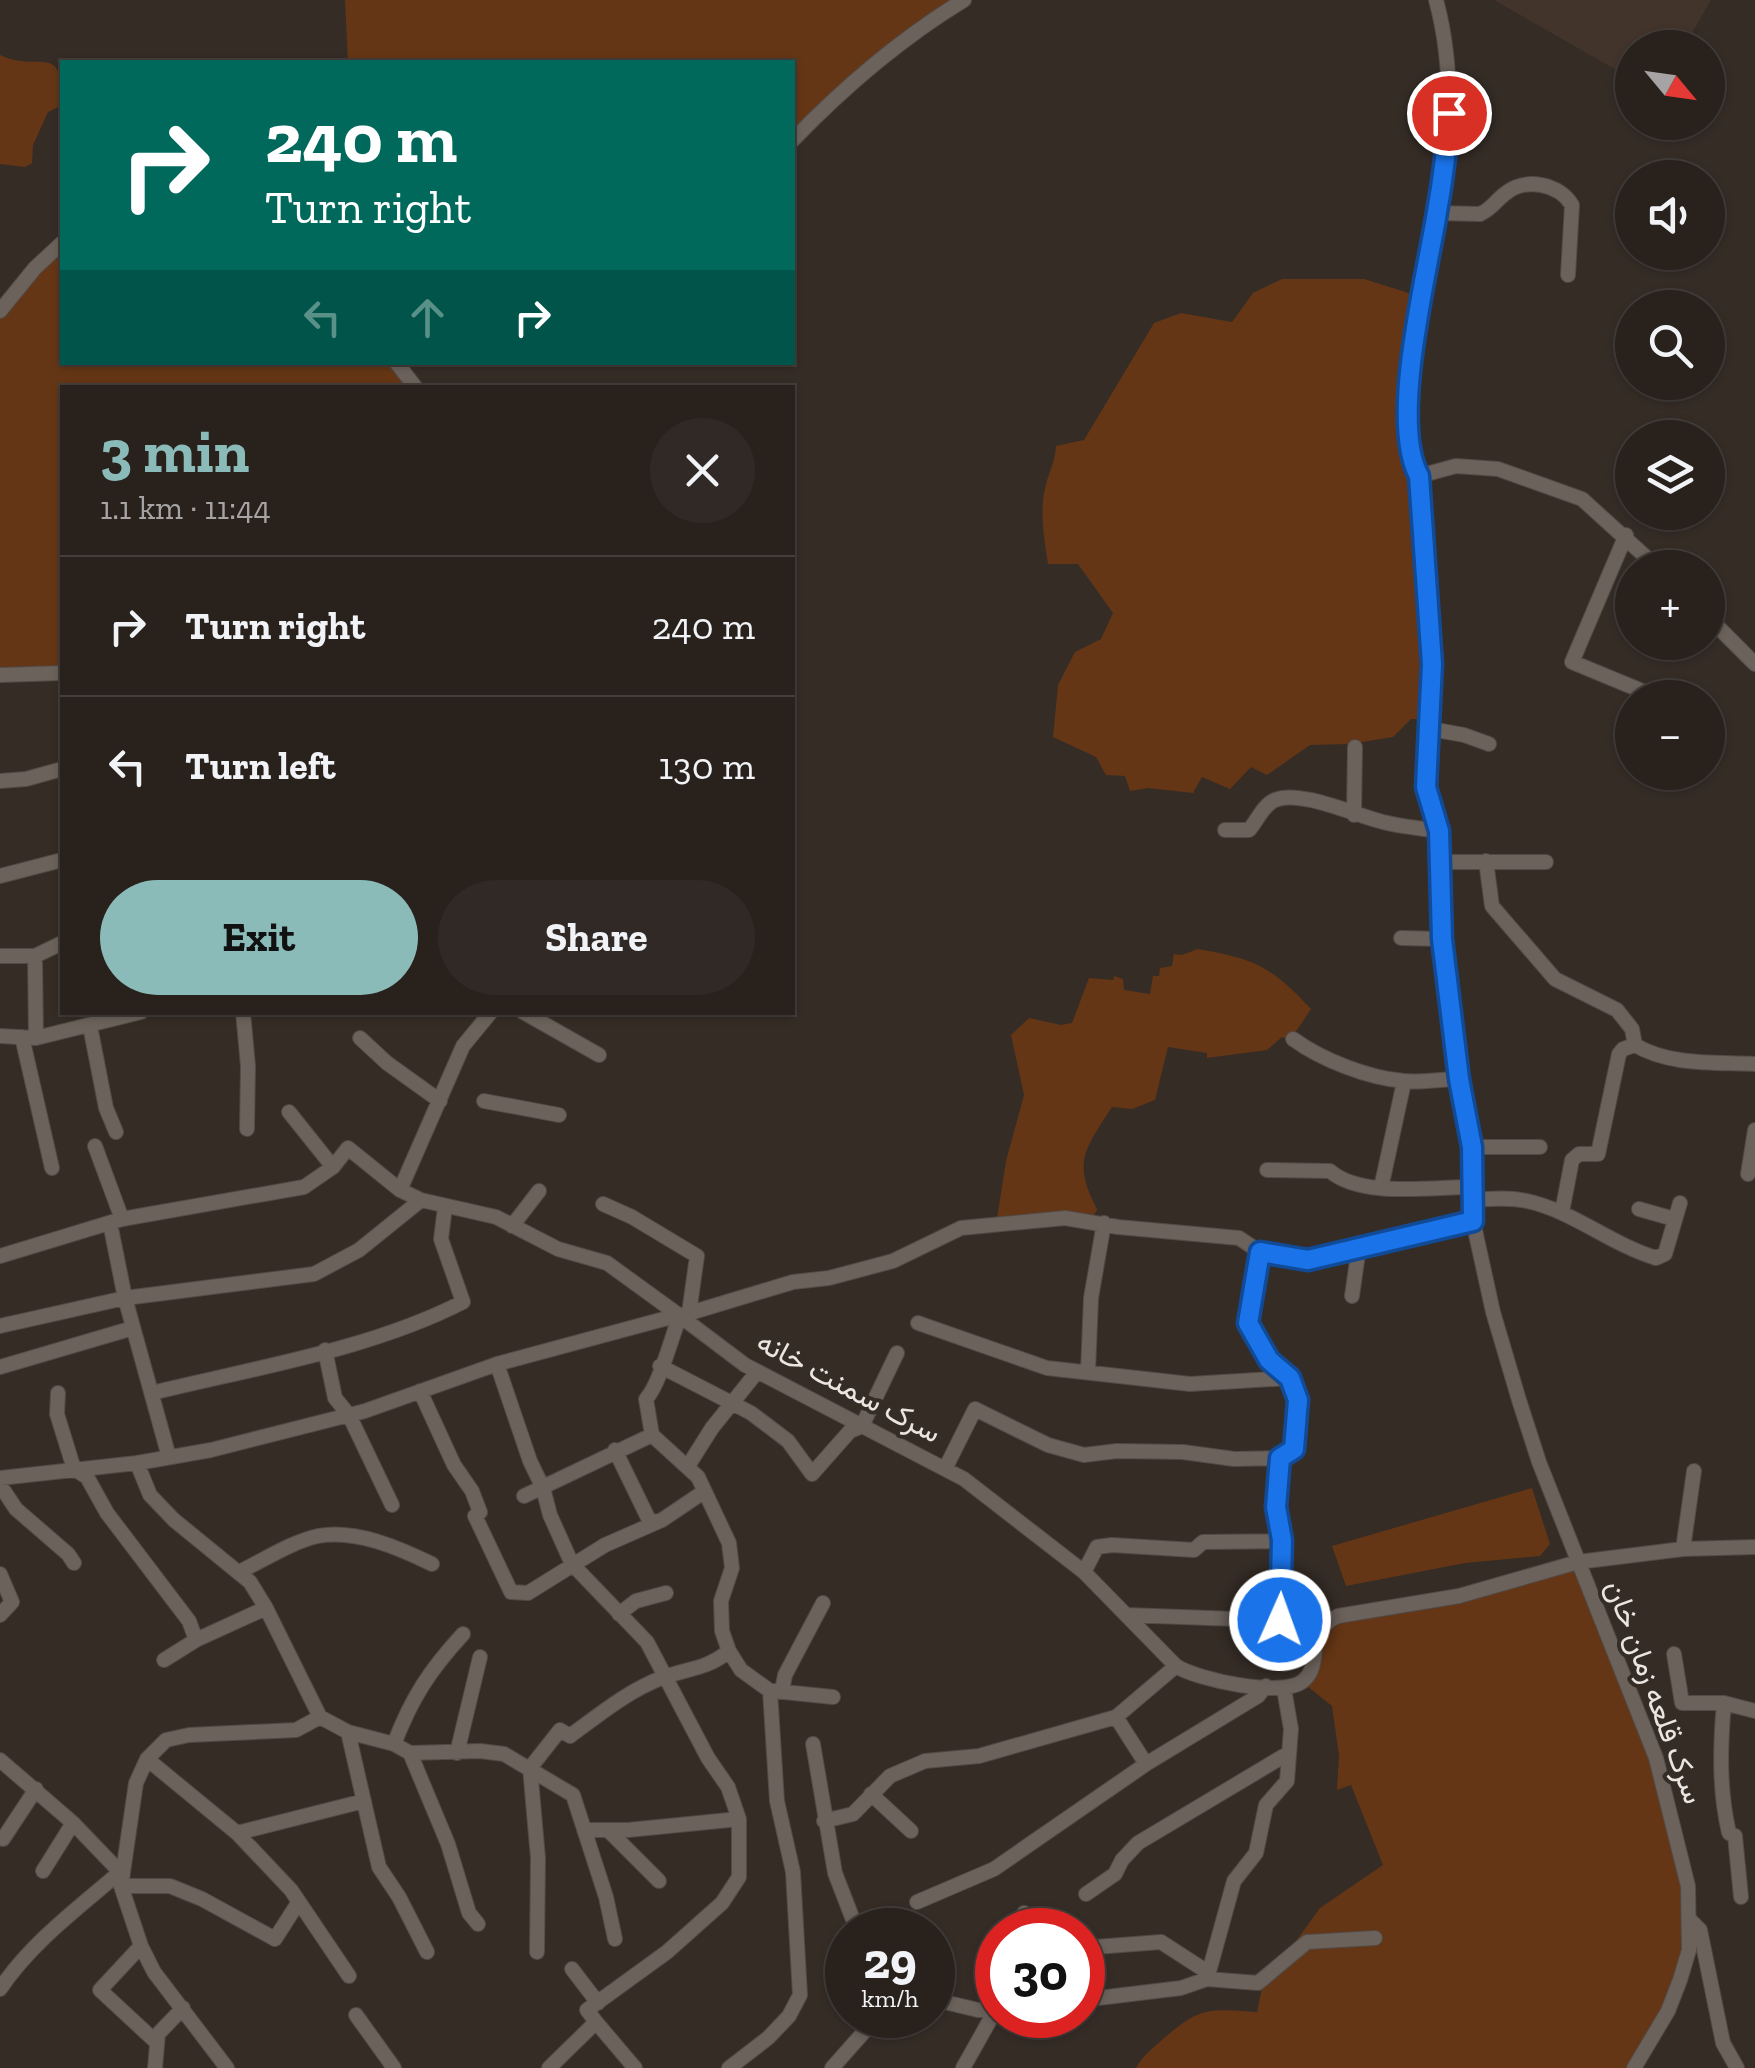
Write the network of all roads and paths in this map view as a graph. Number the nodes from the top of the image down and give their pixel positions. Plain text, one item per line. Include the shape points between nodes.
1 (964, 0) edge
2 (1436, 0) edge
3 (795, 138) edge
4 (1437, 213) junction
5 (60, 246) edge
6 (1568, 276) dead end
7 (0, 311) edge
8 (398, 365) edge
9 (414, 385) edge
10 (1419, 476) junction
11 (1626, 535) junction
12 (1641, 550) edge
13 (1725, 634) edge
14 (1755, 664) edge
15 (60, 673) edge
16 (0, 675) edge
17 (1616, 680) edge
18 (1430, 729) junction
19 (1489, 744) dead end
20 (1355, 747) dead end
21 (60, 769) edge
22 (0, 781) edge
23 (1354, 814) junction
24 (1225, 830) dead end
25 (1439, 831) junction
26 (60, 861) edge
27 (1486, 861) junction
28 (1440, 862) junction
29 (1546, 862) dead end
30 (0, 876) edge
31 (1400, 938) dead end
32 (1442, 939) junction
33 (60, 945) edge
34 (0, 956) edge
35 (35, 956) junction
36 (130, 1015) edge
37 (244, 1015) edge
38 (489, 1015) edge
39 (528, 1015) edge
40 (90, 1026) junction
41 (0, 1036) edge
42 (29, 1038) junction
43 (360, 1038) dead end
44 (1293, 1039) dead end
45 (1636, 1045) junction
46 (599, 1055) dead end
47 (1755, 1064) edge
48 (1459, 1079) junction
49 (1404, 1082) junction
50 (440, 1100) junction
51 (484, 1101) dead end
52 (289, 1112) dead end
53 (560, 1115) dead end
54 (247, 1129) dead end
55 (1755, 1130) edge
56 (116, 1132) dead end
57 (95, 1146) dead end
58 (1472, 1147) junction
59 (1540, 1147) dead end
60 (333, 1167) junction
61 (52, 1168) dead end
62 (1267, 1170) dead end
63 (1748, 1174) dead end
64 (1381, 1188) junction
65 (400, 1190) junction
66 (539, 1190) dead end
67 (1471, 1194) junction
68 (421, 1200) junction
69 (1680, 1203) dead end
70 (603, 1204) dead end
71 (445, 1208) junction
72 (1639, 1209) dead end
73 (1562, 1212) junction
74 (1674, 1219) junction
75 (116, 1221) junction
76 (1473, 1221) junction
77 (1104, 1223) junction
78 (512, 1226) junction
79 (1359, 1247) junction
80 (1260, 1252) junction
81 (0, 1256) edge
82 (1352, 1296) dead end
83 (124, 1298) junction
84 (685, 1314) junction
85 (918, 1323) dead end
86 (0, 1326) edge
87 (134, 1328) junction
88 (325, 1350) junction
89 (897, 1353) dead end
90 (497, 1364) junction
91 (660, 1366) junction
92 (0, 1367) edge
93 (757, 1372) junction
94 (1088, 1372) junction
95 (1290, 1378) junction
96 (420, 1391) junction
97 (152, 1393) junction
98 (58, 1394) dead end
99 (733, 1404) junction
100 (350, 1416) junction
101 (862, 1426) junction
102 (652, 1435) junction
103 (615, 1450) junction
104 (169, 1457) junction
105 (1280, 1458) junction
106 (137, 1464) junction
107 (688, 1466) junction
108 (944, 1468) junction
109 (74, 1469) junction
110 (1694, 1471) dead end
111 (0, 1478) edge
112 (0, 1486) edge
113 (543, 1488) junction
114 (702, 1493) junction
115 (524, 1496) dead end
116 (392, 1505) dead end
117 (662, 1520) junction
118 (1282, 1540) junction
119 (1755, 1547) edge
120 (1682, 1549) junction
121 (1578, 1562) junction
122 (74, 1563) dead end
123 (432, 1564) dead end
124 (572, 1564) junction
125 (239, 1572) junction
126 (1084, 1572) junction
127 (0, 1574) edge
128 (666, 1593) dead end
129 (823, 1603) dead end
130 (266, 1608) junction
131 (619, 1614) junction
132 (0, 1615) edge
133 (1126, 1615) junction
134 (1280, 1620) junction
135 (1324, 1622) junction
136 (463, 1634) dead end
137 (196, 1640) junction
138 (729, 1651) junction
139 (1674, 1654) dead end
140 (480, 1657) dead end
141 (164, 1660) dead end
142 (1176, 1666) junction
143 (664, 1677) junction
144 (1266, 1686) junction
145 (1284, 1689) junction
146 (776, 1691) junction
147 (833, 1697) dead end
148 (1724, 1703) junction
149 (1755, 1712) edge
150 (320, 1717) junction
151 (1116, 1717) junction
152 (348, 1732) junction
153 (394, 1744) junction
154 (813, 1744) dead end
155 (457, 1753) junction
156 (410, 1754) junction
157 (1287, 1754) junction
158 (147, 1759) junction
159 (0, 1760) edge
160 (1146, 1764) junction
161 (530, 1768) junction
162 (36, 1789) junction
163 (870, 1794) junction
164 (364, 1800) junction
165 (739, 1819) junction
166 (824, 1821) junction
167 (73, 1823) junction
168 (584, 1830) junction
169 (608, 1830) junction
170 (911, 1831) dead end
171 (237, 1832) junction
172 (4, 1840) dead end
173 (43, 1871) dead end
174 (120, 1879) junction
175 (659, 1881) dead end
176 (1086, 1894) dead end
177 (1741, 1898) dead end
178 (917, 1902) dead end
179 (298, 1903) junction
180 (849, 1908) edge
181 (1690, 1921) junction
182 (478, 1924) dead end
183 (1375, 1938) dead end
184 (616, 1940) dead end
185 (141, 1946) junction
186 (1105, 1946) edge
187 (427, 1952) dead end
188 (537, 1952) dead end
189 (572, 1969) dead end
190 (350, 1976) dead end
191 (1208, 1976) junction
192 (0, 1990) edge
193 (1105, 1997) edge
194 (598, 2003) junction
195 (183, 2008) junction
196 (356, 2015) dead end
197 (596, 2022) junction
198 (859, 2038) edge
199 (981, 2038) edge
200 (155, 2040) junction
201 (155, 2068) edge
202 (227, 2068) edge
203 (394, 2068) edge
204 (549, 2068) edge
205 (634, 2068) edge
206 (729, 2068) edge
207 (832, 2068) edge
208 (964, 2068) edge
209 (1634, 2068) edge
210 (1737, 2068) edge

1 - 3 street via 891,50
2 - 4 street, سرک قلعه زمان خان via 1451,79
4 - 6 street via 1480,214 1507,191 1525,186 1558,190 1572,205
4 - 10 street, سرک قلعه زمان خان via 1407,415
5 - 7 street
8 - 9 street
10 - 11 street via 1456,466 1498,469 1582,499
10 - 18 street, سرک قلعه زمان خان
11 - 12 street
11 - 17 street via 1572,662
13 - 14 street
15 - 16 street
18 - 19 street
18 - 25 street, سرک قلعه زمان خان via 1426,787
20 - 23 street
21 - 22 street
23 - 24 street via 1286,798 1265,807 1249,830
23 - 25 street
25 - 28 street, سرک قلعه زمان خان
26 - 30 street
27 - 28 street
27 - 29 street
27 - 45 street via 1492,906 1556,978 1616,1010
28 - 32 street, سرک قلعه زمان خان
31 - 32 street
32 - 48 street, سرک قلعه زمان خان
33 - 35 street
34 - 35 street
35 - 42 street
36 - 40 street
37 - 54 street
38 - 50 street via 463,1046
39 - 46 street
40 - 42 street
40 - 56 street
41 - 42 street
42 - 61 street
43 - 50 street
44 - 49 street
45 - 47 street via 1680,1060
45 - 73 street via 1620,1050 1598,1154 1572,1160
48 - 49 street
48 - 58 street, سرک قلعه زمان خان
49 - 64 street
50 - 65 street
51 - 53 street
52 - 60 street
55 - 63 street
57 - 75 street
58 - 59 street
58 - 67 street, سرک قلعه زمان خان
60 - 65 street, سرک سمنت خانه via 348,1148
60 - 75 street via 304,1186
62 - 64 street via 1330,1171 1341,1181
64 - 67 street
65 - 68 street, سرک سمنت خانه
66 - 78 street
67 - 73 street
67 - 76 street, سرک قلعه زمان خان
68 - 71 street, سرک سمنت خانه
68 - 83 street via 360,1250 314,1274
69 - 74 street
70 - 84 street via 697,1256
71 - 78 street, سرک سمنت خانه via 496,1216
71 - 88 street via 441,1239 462,1302
72 - 74 street
73 - 74 street via 1628,1250 1656,1258 1665,1254
75 - 81 street
75 - 83 street
76 - 79 street
76 - 121 street, سرک قلعه زمان خان via 1519,1400
77 - 80 street via 1239,1238
77 - 84 street via 1065,1218 961,1228 894,1261
77 - 94 street
78 - 84 street, سرک سمنت خانه via 607,1263
79 - 80 street via 1308,1260
79 - 82 street
80 - 95 street via 1248,1323 1269,1360
83 - 86 street
83 - 87 street
84 - 90 street
84 - 91 street
84 - 93 street, سرک سمنت خانه
85 - 94 street via 1047,1368
87 - 92 street
87 - 97 street
88 - 97 street
88 - 100 street via 335,1398
89 - 101 street
90 - 96 street
90 - 113 street
91 - 99 street
91 - 102 street via 646,1399
93 - 99 street
93 - 101 street, سرک سمنت خانه
94 - 95 street via 1190,1384
95 - 105 street via 1298,1400 1294,1449
96 - 100 street
96 - 124 street via 472,1491 482,1536 511,1592 528,1593
97 - 104 street
98 - 109 street via 57,1414
99 - 101 street via 788,1441 812,1474
99 - 107 street
100 - 104 street
100 - 116 street
101 - 108 street, سرک سمنت خانه
102 - 103 street
102 - 107 street
103 - 113 street
103 - 117 street via 650,1522
104 - 106 street
105 - 108 street via 1084,1455 975,1410
105 - 118 street via 1276,1507
106 - 109 street
106 - 125 street via 150,1495
107 - 114 street
108 - 126 street, سرک سمنت خانه
109 - 111 street
109 - 137 street via 88,1477
110 - 120 street
112 - 122 street
113 - 115 street
113 - 124 street
114 - 117 street
114 - 138 street via 729,1542 732,1568 721,1601
117 - 124 street
118 - 126 street via 1203,1542 1194,1550 1112,1544 1097,1547
118 - 134 street
119 - 120 street
120 - 121 street
121 - 135 street via 1460,1596
121 - 181 street, سرک قلعه زمان خان via 1656,1758 1688,1886
123 - 125 street via 366,1539 322,1535
124 - 131 street
125 - 130 street
126 - 133 street, سرک سمنت خانه
127 - 132 street via 12,1602
128 - 131 street
129 - 146 street
130 - 137 street
130 - 150 street
131 - 143 street via 647,1642
133 - 134 street
133 - 142 street, سرک سمنت خانه
134 - 135 street
135 - 145 street via 1307,1677
136 - 153 street via 427,1674
137 - 141 street
138 - 143 street via 712,1665
138 - 146 street via 741,1670
139 - 148 street via 1682,1703
140 - 155 street
142 - 144 street, سرک سمنت خانه via 1222,1682
142 - 151 street
143 - 161 street via 570,1736 560,1730
143 - 165 street via 728,1786
144 - 145 street, سرک سمنت خانه
144 - 160 street
145 - 157 street via 1291,1729
146 - 147 street
146 - 206 street via 777,1800 793,1872 800,1994 790,2016
148 - 149 street
148 - 177 street via 1722,1805 1735,1836
150 - 152 street
150 - 158 street via 296,1730 189,1734 166,1740
151 - 160 street
151 - 163 street via 979,1756 925,1761 890,1776
152 - 153 street
152 - 164 street
153 - 156 street
154 - 166 street
155 - 156 street
155 - 161 street via 504,1754
156 - 182 street via 468,1913
157 - 176 street via 1138,1843 1115,1874
157 - 191 street via 1287,1781 1266,1804 1256,1853 1234,1881
158 - 171 street
158 - 174 street via 136,1783
159 - 162 street
160 - 178 street via 994,1868
161 - 168 street via 573,1795
161 - 188 street
162 - 167 street
162 - 172 street
163 - 166 street via 853,1814
163 - 170 street
164 - 171 street
164 - 187 street via 378,1867
165 - 169 street
165 - 194 street via 739,1877 722,1903
166 - 180 street
167 - 173 street
167 - 174 street
168 - 169 street
168 - 184 street
169 - 175 street
171 - 179 street
174 - 179 street via 170,1886 276,1939
174 - 185 street
174 - 192 street via 43,1937
179 - 190 street
181 - 209 street, سرک قلعه زمان خان via 1680,1980
181 - 210 street via 1700,1930 1723,2044
183 - 191 street via 1307,1942 1258,1983
185 - 195 street
185 - 200 street via 100,1990
186 - 191 street via 1166,1944
189 - 194 street
191 - 193 street via 1181,1988
194 - 197 street via 587,2010
195 - 200 street
195 - 202 street
196 - 203 street
197 - 204 street
197 - 205 street
198 - 207 street
199 - 208 street
200 - 201 street

